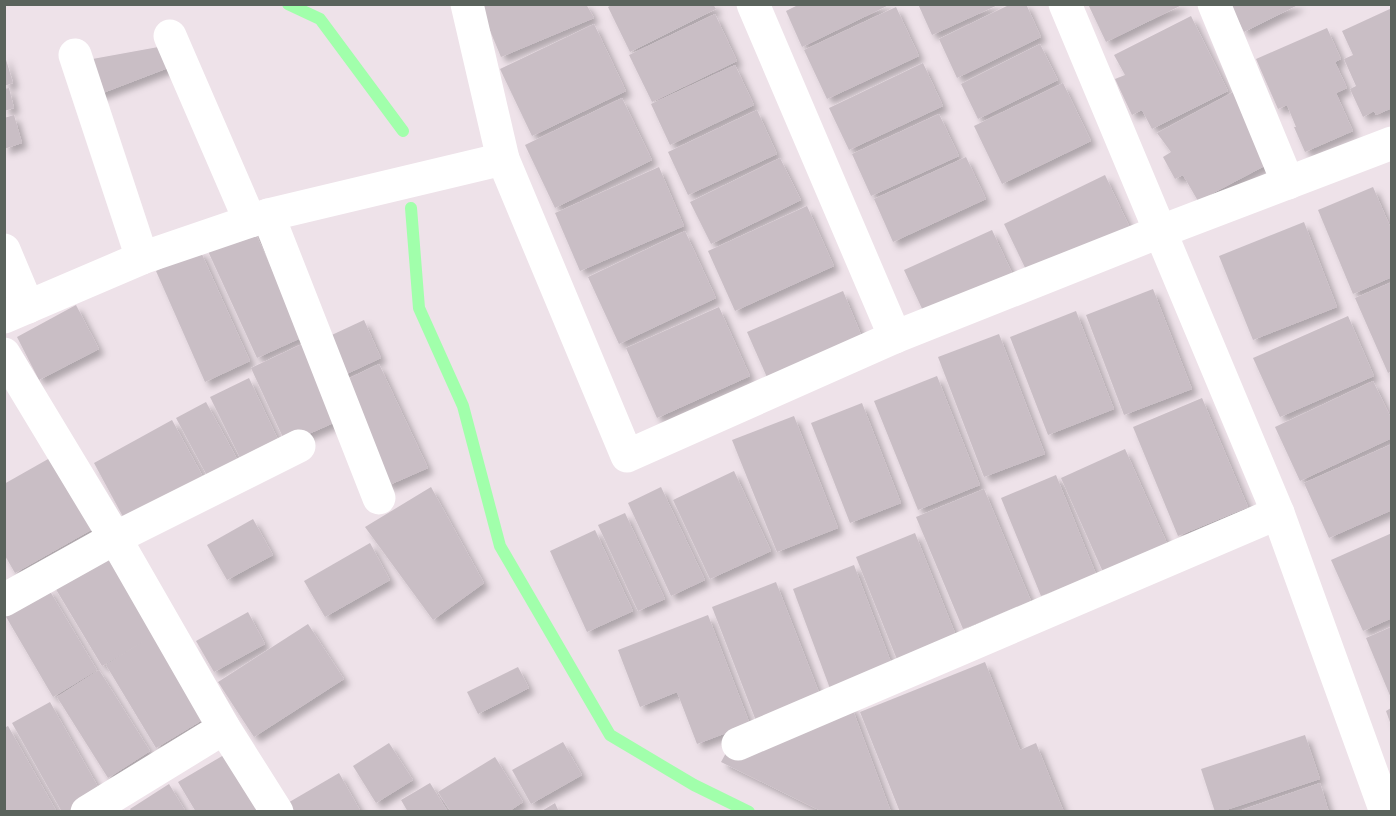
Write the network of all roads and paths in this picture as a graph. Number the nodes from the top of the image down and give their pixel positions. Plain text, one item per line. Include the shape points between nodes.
1 (467, 4) edge
2 (753, 4) edge
3 (1065, 4) edge
4 (1214, 4) edge
5 (170, 36) dead end
6 (75, 56) dead end
7 (1392, 143) edge
8 (502, 159) junction
9 (1288, 183) junction
10 (259, 218) junction
11 (1159, 232) junction
12 (4, 250) edge
13 (142, 258) junction
14 (16, 312) edge
15 (895, 337) junction
16 (4, 354) edge
17 (299, 446) dead end
18 (379, 498) dead end
19 (1278, 513) junction
20 (115, 538) junction
21 (4, 600) edge
22 (224, 728) junction
23 (738, 744) dead end
24 (87, 812) edge
25 (277, 812) edge
26 (1386, 812) edge

1 - 8 street
2 - 15 street
3 - 11 street
4 - 9 street
5 - 10 street
6 - 13 street
7 - 9 street
8 - 10 street
8 - 15 street via 627,456
9 - 11 street
10 - 13 street
10 - 18 street
11 - 15 street
11 - 19 street
12 - 14 street
13 - 14 street
16 - 20 street
17 - 20 street
19 - 23 street
19 - 26 street
20 - 21 street
20 - 22 street
22 - 24 street
22 - 25 street

